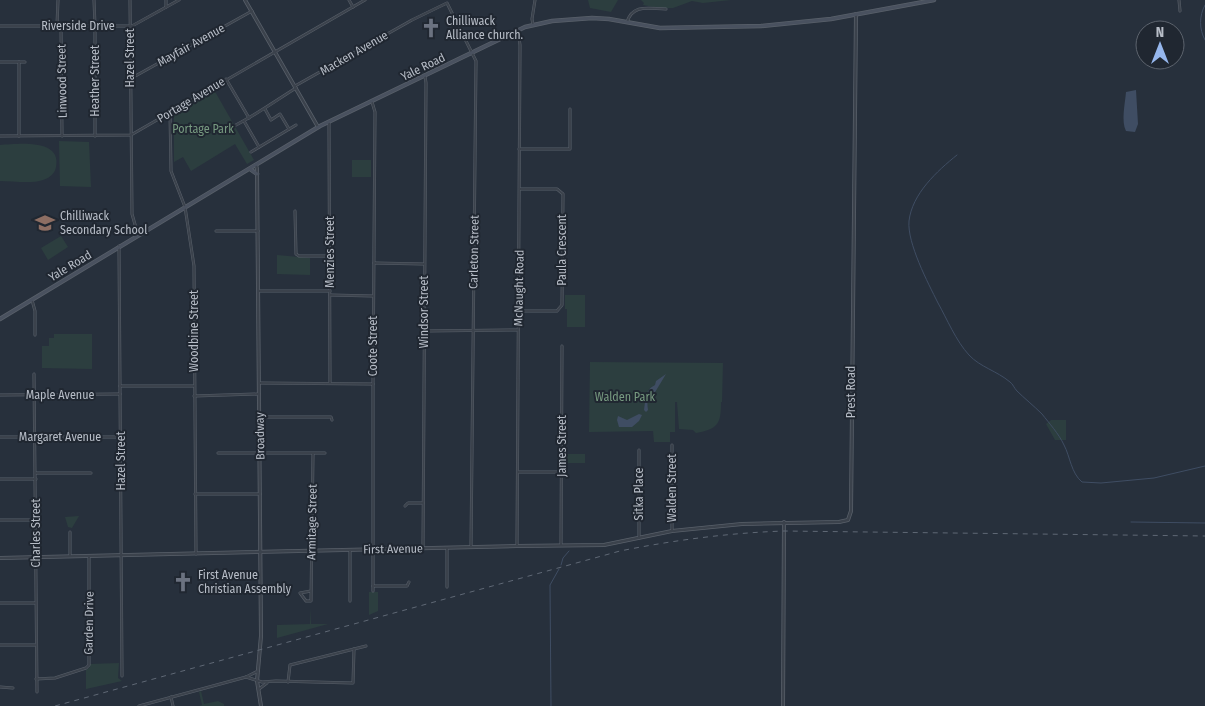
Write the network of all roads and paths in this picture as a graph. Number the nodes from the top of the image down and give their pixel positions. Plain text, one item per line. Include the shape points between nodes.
1 (58, 0) edge
2 (94, 0) edge
3 (130, 0) edge
4 (166, 0) edge
5 (179, 0) edge
6 (245, 0) edge
7 (349, 0) edge
8 (365, 0) edge
9 (535, 0) edge
10 (934, 0) edge
11 (1179, 0) edge
12 (166, 7) junction
13 (353, 7) junction
14 (666, 9) dead end
15 (252, 11) junction
16 (1180, 11) dead end
17 (856, 14) junction
18 (412, 20) joint
19 (627, 22) junction
20 (533, 25) junction
21 (0, 26) edge
22 (57, 26) junction
23 (61, 26) junction
24 (95, 26) junction
25 (130, 26) junction
26 (518, 31) junction
27 (275, 50) junction
28 (472, 53) junction
29 (0, 62) edge
30 (19, 62) junction
31 (25, 62) dead end
32 (425, 76) junction
33 (130, 79) junction
34 (226, 79) junction
35 (296, 87) junction
36 (372, 102) junction
37 (265, 109) junction
38 (570, 109) dead end
39 (170, 112) junction
40 (249, 118) junction
41 (244, 121) junction
42 (329, 122) junction
43 (296, 125) dead end
44 (234, 126) dead end
45 (318, 127) junction
46 (289, 129) junction
47 (130, 135) junction
48 (0, 136) edge
49 (19, 136) junction
50 (62, 136) junction
51 (95, 136) junction
52 (259, 147) junction
53 (519, 149) junction
54 (251, 152) dead end
55 (256, 165) junction
56 (250, 169) junction
57 (257, 174) junction
58 (520, 189) junction
59 (184, 207) junction
60 (295, 211) dead end
61 (258, 230) junction
62 (216, 231) dead end
63 (138, 235) junction
64 (119, 246) junction
65 (330, 256) junction
66 (374, 263) junction
67 (424, 264) junction
68 (259, 291) junction
69 (330, 291) junction
70 (330, 296) junction
71 (373, 296) junction
72 (32, 299) junction
73 (518, 310) junction
74 (0, 319) edge
75 (424, 330) junction
76 (473, 330) junction
77 (518, 330) junction
78 (34, 335) dead end
79 (562, 346) dead end
80 (34, 374) dead end
81 (259, 383) junction
82 (330, 383) junction
83 (373, 384) junction
84 (120, 386) junction
85 (194, 386) junction
86 (120, 394) junction
87 (259, 394) junction
88 (0, 395) edge
89 (35, 395) junction
90 (194, 396) junction
91 (259, 417) junction
92 (332, 420) dead end
93 (0, 437) edge
94 (35, 437) junction
95 (121, 437) junction
96 (672, 445) dead end
97 (638, 450) dead end
98 (260, 453) junction
99 (218, 454) dead end
100 (313, 454) junction
101 (325, 454) dead end
102 (518, 472) junction
103 (561, 472) junction
104 (36, 473) junction
105 (91, 473) dead end
106 (0, 479) edge
107 (36, 479) junction
108 (195, 494) junction
109 (260, 494) junction
110 (423, 503) junction
111 (405, 506) dead end
112 (0, 520) edge
113 (36, 520) junction
114 (784, 522) junction
115 (672, 531) junction
116 (70, 532) dead end
117 (639, 538) junction
118 (561, 545) junction
119 (517, 546) junction
120 (471, 547) junction
121 (423, 548) junction
122 (447, 548) junction
123 (373, 549) junction
124 (312, 550) junction
125 (350, 550) junction
126 (260, 552) junction
127 (121, 554) junction
128 (196, 554) junction
129 (70, 556) junction
130 (89, 556) junction
131 (36, 557) junction
132 (0, 558) edge
133 (409, 582) dead end
134 (373, 586) junction
135 (447, 587) dead end
136 (311, 591) junction
137 (373, 591) dead end
138 (350, 601) dead end
139 (36, 603) junction
140 (0, 604) edge
141 (0, 645) edge
142 (36, 645) junction
143 (366, 646) dead end
144 (354, 649) junction
145 (258, 671) junction
146 (122, 676) dead end
147 (246, 677) junction
148 (36, 679) junction
149 (257, 681) junction
150 (288, 682) junction
151 (267, 683) junction
152 (0, 688) edge
153 (13, 688) dead end
154 (258, 690) junction
155 (36, 692) dead end
156 (171, 697) junction
157 (139, 706) edge
158 (173, 706) edge
159 (261, 706) edge
160 (783, 706) edge

1 - 22 street
2 - 24 street, Heather Street
3 - 25 street, Hazel Street
4 - 12 street
5 - 12 street, Riverside Drive
6 - 15 street
7 - 13 street
8 - 13 street, Portage Avenue
9 - 20 street
10 - 17 main road, Yale Road
11 - 16 street
12 - 25 street, Riverside Drive
13 - 27 street, Portage Avenue
14 - 19 street via 643,7 632,13
15 - 27 street
15 - 33 street, Mayfair Avenue
17 - 19 main road, Yale Road via 743,27 660,28
17 - 114 street, Prest Road via 851,514 845,522
18 - 28 street, Carleton Street via 447,3
18 - 35 street, Macken Avenue
19 - 20 main road, Yale Road via 586,18
20 - 26 main road, Yale Road
21 - 22 street, Riverside Drive
22 - 23 street, Riverside Drive
23 - 24 street, Riverside Drive
23 - 50 street, Linwood Street
24 - 25 street, Riverside Drive
24 - 51 street, Heather Street
25 - 33 street, Hazel Street
26 - 28 main road, Yale Road
26 - 53 street, McNaught Road
27 - 34 street, Portage Avenue
27 - 35 street
28 - 32 main road, Yale Road
28 - 76 street, Carleton Street via 476,61
29 - 30 street
30 - 31 street
30 - 49 street
32 - 36 main road, Yale Road
32 - 67 street, Windsor Street
33 - 47 street, Hazel Street
34 - 39 street, Portage Avenue
34 - 40 street
35 - 37 street, Macken Avenue
35 - 45 street
36 - 42 main road, Yale Road
36 - 66 street, Coote Street via 375,112
37 - 40 street, Macken Avenue
37 - 46 street via 271,120 280,114
38 - 53 street via 570,150
39 - 47 street, Portage Avenue
39 - 59 street, Woodbine Street via 171,171
40 - 41 street, Macken Avenue
41 - 44 street, Macken Avenue
41 - 52 street
42 - 45 main road, Yale Road
42 - 65 street, Menzies Street
43 - 46 street
45 - 55 main road, Yale Road
46 - 52 street
47 - 51 street, Portage Avenue
47 - 63 street, Hazel Street via 132,214
48 - 49 street, Portage Avenue
49 - 50 street, Portage Avenue
50 - 51 street, Portage Avenue
52 - 54 street
53 - 58 street, McNaught Road
55 - 56 main road, Yale Road
55 - 57 street, Broadway
56 - 57 main road
56 - 59 main road, Yale Road
57 - 61 street, Broadway
58 - 73 street, McNaught Road
58 - 73 street, Paula Crescent via 557,188 563,194 562,305 557,311
59 - 63 main road, Yale Road
59 - 85 street, Woodbine Street via 194,266
60 - 65 street via 296,254
61 - 62 street
61 - 68 street, Broadway
63 - 64 main road, Yale Road
64 - 72 main road, Yale Road
64 - 84 street, Hazel Street
65 - 69 street, Menzies Street
66 - 67 street
66 - 71 street, Coote Street
67 - 75 street, Windsor Street
68 - 69 street
68 - 81 street, Broadway
69 - 70 street, Menzies Street
70 - 71 street
70 - 82 street, Menzies Street
71 - 83 street, Coote Street
72 - 74 main road, Yale Road
72 - 78 street
73 - 77 street, McNaught Road
75 - 76 street
75 - 110 street, Windsor Street
76 - 77 street
76 - 120 street, Carleton Street
77 - 102 street, McNaught Road
79 - 103 street, James Street
80 - 89 street, Charles Street
81 - 82 street
81 - 87 street, Broadway
82 - 83 street
83 - 123 street, Coote Street
84 - 85 street
84 - 86 street, Hazel Street
85 - 90 street, Woodbine Street
86 - 89 street, Maple Avenue
86 - 95 street, Hazel Street
87 - 90 street
87 - 91 street, Broadway
88 - 89 street, Maple Avenue
89 - 94 street, Charles Street
90 - 108 street, Woodbine Street
91 - 92 street via 331,417
91 - 98 street, Broadway
93 - 94 street, Margaret Avenue
94 - 95 street, Margaret Avenue
94 - 104 street, Charles Street
95 - 127 street, Hazel Street
96 - 115 street, Walden Street
97 - 117 street, Sitka Place
98 - 99 street
98 - 100 street
98 - 109 street, Broadway
100 - 101 street
100 - 124 street, Armitage Street
102 - 103 street
102 - 119 street, McNaught Road
103 - 118 street, James Street
104 - 105 street
104 - 107 street, Charles Street
106 - 107 street
107 - 113 street, Charles Street
108 - 109 street
108 - 128 street, Woodbine Street
109 - 126 street, Broadway
110 - 111 street
110 - 121 street, Windsor Street
112 - 113 street
113 - 131 street, Charles Street
114 - 115 street, First Avenue
114 - 160 street
115 - 117 street, First Avenue
116 - 129 street
117 - 118 street, First Avenue via 604,545
118 - 119 street, First Avenue
119 - 120 street, First Avenue
120 - 122 street, First Avenue
121 - 122 street, First Avenue
121 - 123 street, First Avenue
122 - 135 street
123 - 125 street, First Avenue
123 - 134 street, Coote Street
124 - 125 street, First Avenue
124 - 126 street, First Avenue
124 - 136 street, Armitage Street
125 - 138 street
126 - 128 street, First Avenue
126 - 145 street, Broadway via 261,649
127 - 128 street, First Avenue
127 - 130 street, First Avenue
127 - 146 street, Hazel Street
129 - 130 street, First Avenue
129 - 131 street, First Avenue
130 - 148 street, Garden Drive via 89,665 62,676
131 - 132 street, First Avenue
131 - 139 street, Charles Street
133 - 134 street via 407,586
134 - 137 street, Coote Street
136 - 136 street, Armitage Street via 311,601 302,598 300,593
139 - 140 street
139 - 142 street, Charles Street
141 - 142 street
142 - 148 street, Charles Street
143 - 144 street
144 - 150 street via 290,666
144 - 150 street via 353,683
145 - 147 street
145 - 149 street, Broadway
147 - 149 street
147 - 156 street
148 - 155 street, Charles Street
149 - 151 street
149 - 154 street, Broadway
150 - 151 street
151 - 154 street
152 - 153 street
154 - 159 street, Broadway
156 - 157 street
156 - 158 street

